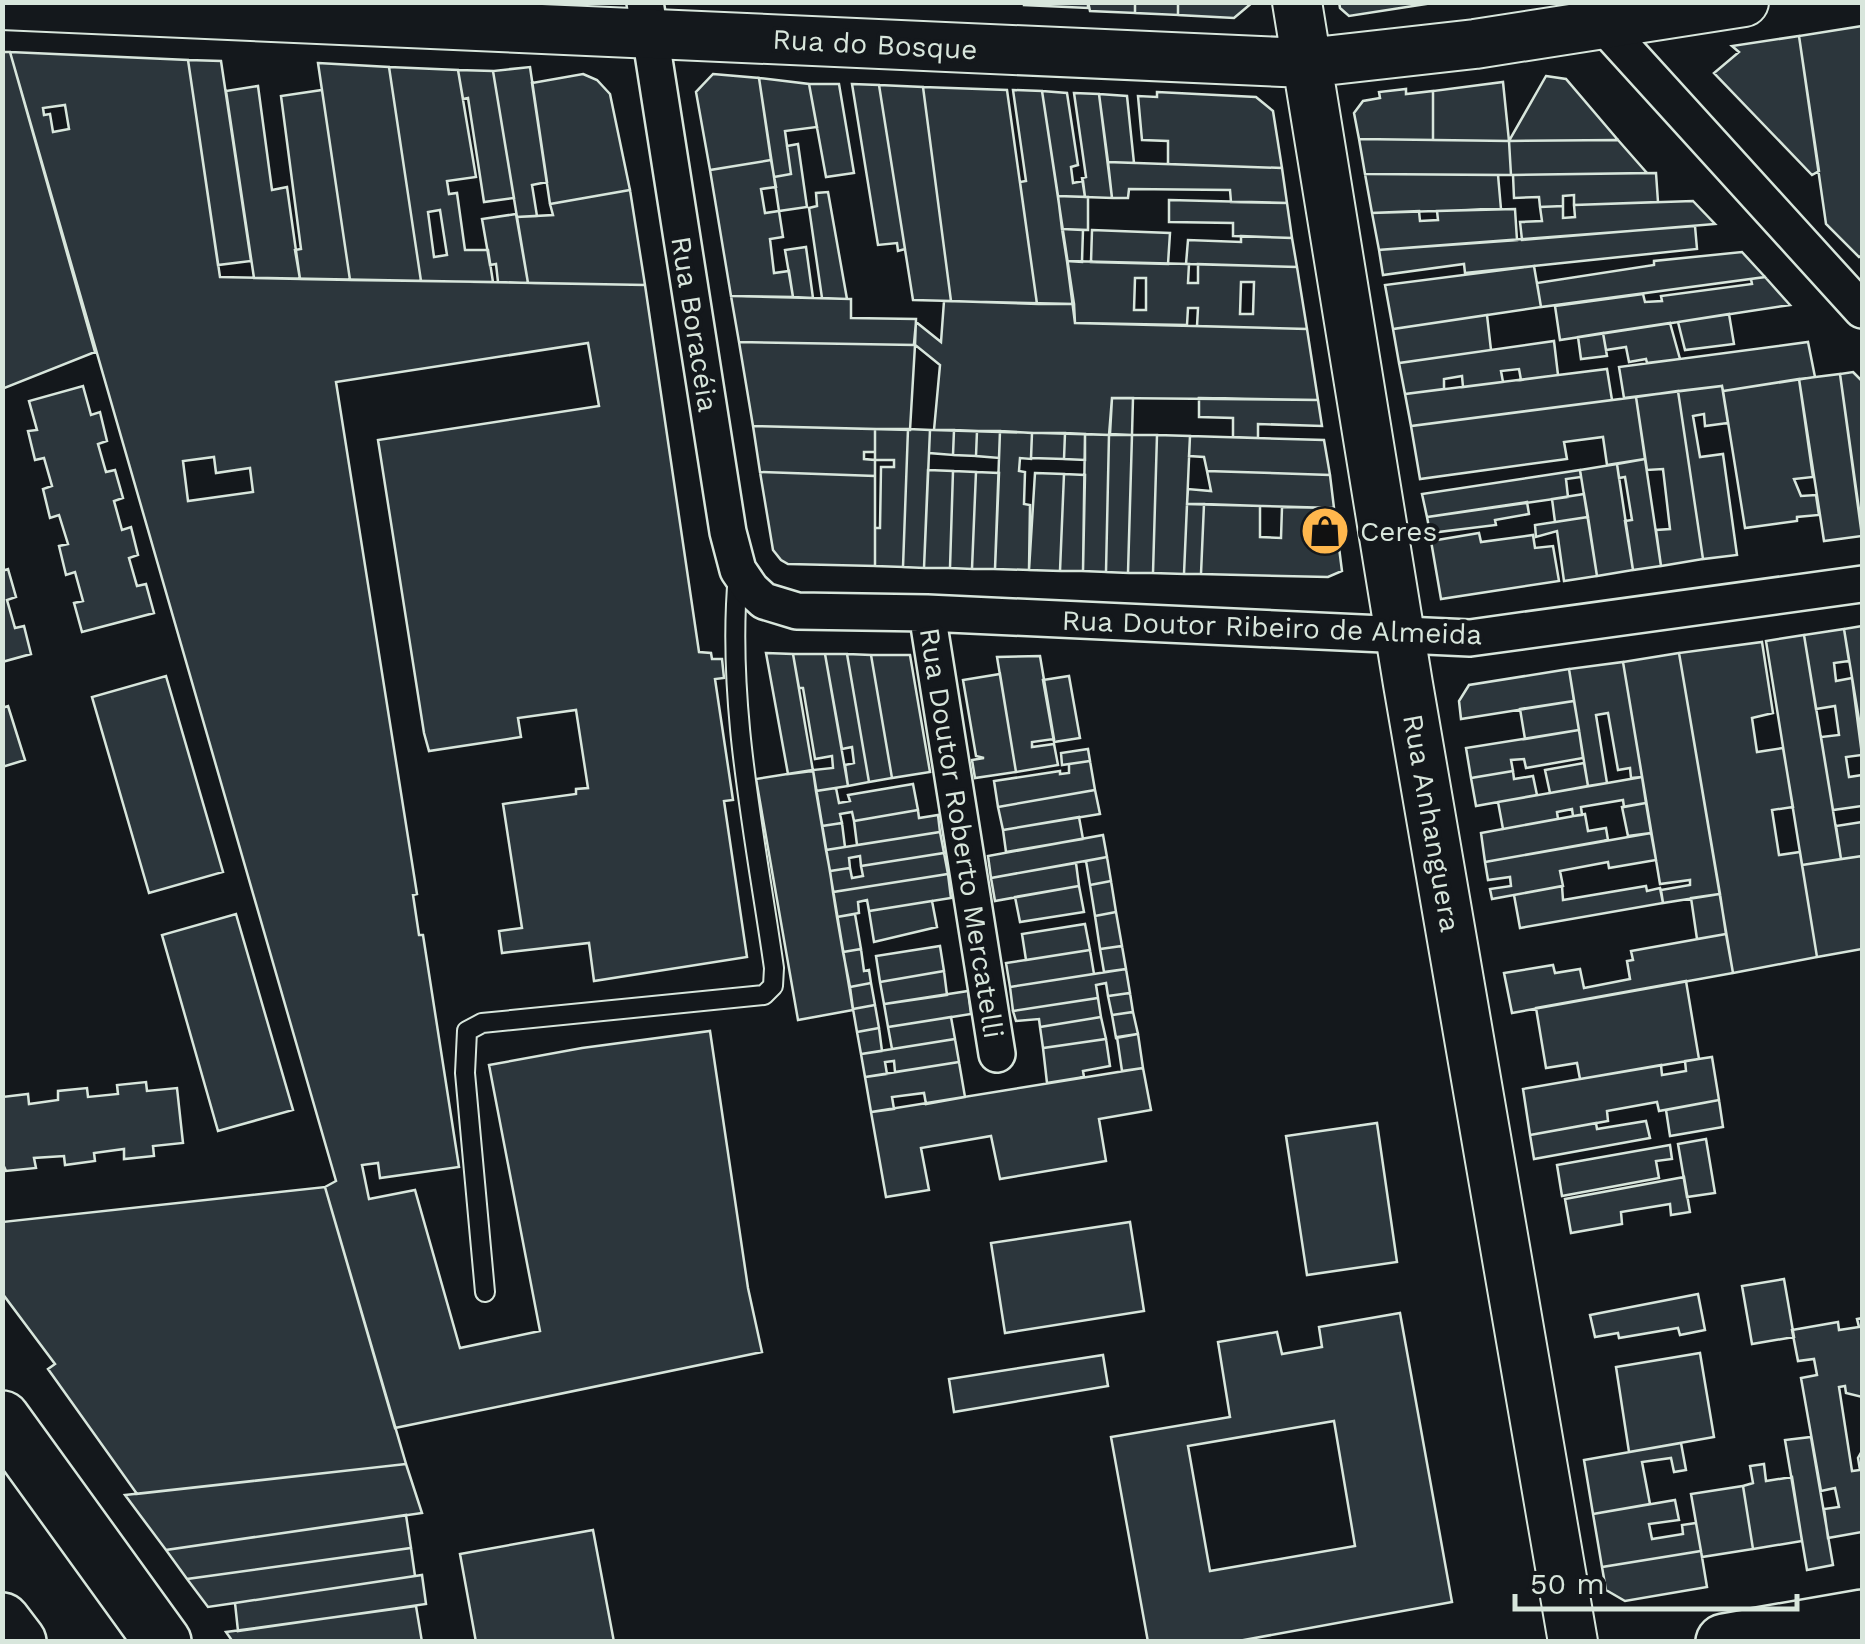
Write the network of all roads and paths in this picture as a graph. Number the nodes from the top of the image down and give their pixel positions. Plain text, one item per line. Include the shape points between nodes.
1 (1296, 2) edge
2 (1526, 2) edge
3 (1744, 2) edge
4 (2, 4) edge
5 (1591, 14) edge
6 (648, 18) edge
7 (1475, 44) junction
8 (1306, 63) junction
9 (1862, 310) edge
10 (738, 570) junction
11 (1862, 584) edge
12 (927, 613) junction
13 (1400, 634) junction
14 (997, 1054) dead end
15 (485, 1292) dead end
16 (2, 1420) edge
17 (1862, 1618) edge
18 (2, 1621) edge
19 (18, 1642) edge
20 (163, 1642) edge
21 (1573, 1642) edge
22 (1724, 1642) edge

1 - 8 street, Rua Anhanguera
2 - 7 street via 1520,16
3 - 5 street, Rua do Bosque
4 - 6 street, Rua do Bosque
5 - 7 street, Rua do Bosque
5 - 9 street
6 - 8 street, Rua do Bosque
6 - 10 street, Rua Boracéia
7 - 8 street, Rua do Bosque
8 - 13 street, Rua Anhanguera
10 - 12 street, Rua Doutor Ribeiro de Almeida via 764,602 797,611
10 - 15 lane via 736,664 773,986 764,994 466,1031
11 - 13 street, Rua Doutor Ribeiro de Almeida via 1524,633
12 - 13 street, Rua Doutor Ribeiro de Almeida
12 - 14 street, Rua Doutor Roberto Mercatelli
13 - 21 street, Rua Anhanguera
16 - 20 main road
17 - 22 main road
18 - 19 main road

